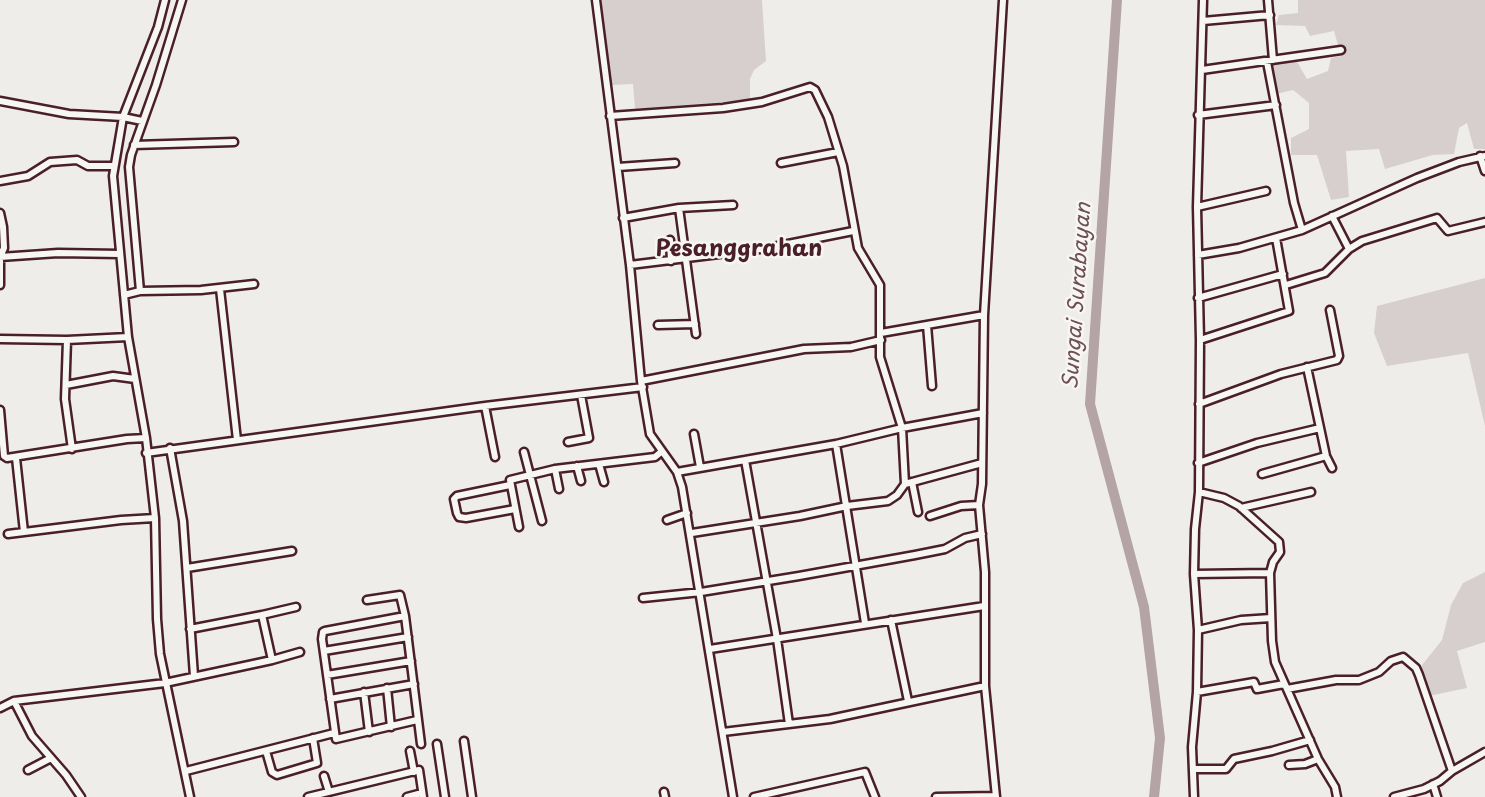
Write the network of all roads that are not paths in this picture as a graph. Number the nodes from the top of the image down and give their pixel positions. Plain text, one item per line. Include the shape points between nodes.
1 (165, 0) edge
2 (182, 0) edge
3 (596, 0) edge
4 (1003, 0) edge
5 (1203, 0) edge
6 (1268, 0) edge
7 (1270, 15) junction
8 (1203, 21) junction
9 (1342, 50) dead end
10 (1270, 61) junction
11 (1202, 70) junction
12 (0, 101) edge
13 (1276, 105) junction
14 (1201, 115) junction
15 (610, 116) junction
16 (123, 117) junction
17 (137, 120) junction
18 (234, 142) dead end
19 (134, 145) junction
20 (838, 152) junction
21 (1483, 156) edge
22 (675, 163) dead end
23 (781, 163) dead end
24 (114, 166) junction
25 (618, 167) junction
26 (1485, 171) edge
27 (0, 181) edge
28 (1265, 191) dead end
29 (733, 205) dead end
30 (1199, 206) junction
31 (679, 208) junction
32 (0, 213) edge
33 (1332, 216) junction
34 (623, 218) junction
35 (1485, 222) edge
36 (1302, 230) junction
37 (853, 231) junction
38 (1276, 238) junction
39 (670, 240) dead end
40 (1349, 249) junction
41 (120, 254) junction
42 (1200, 255) junction
43 (0, 257) edge
44 (687, 259) junction
45 (671, 261) junction
46 (630, 265) junction
47 (1283, 274) junction
48 (0, 285) edge
49 (254, 285) dead end
50 (1286, 285) junction
51 (220, 289) junction
52 (137, 292) junction
53 (124, 295) junction
54 (1201, 298) junction
55 (1330, 310) dead end
56 (984, 315) junction
57 (695, 324) junction
58 (658, 325) dead end
59 (928, 325) junction
60 (696, 334) dead end
61 (881, 336) junction
62 (128, 337) junction
63 (1203, 339) junction
64 (0, 340) edge
65 (68, 340) junction
66 (1307, 367) junction
67 (135, 379) junction
68 (66, 384) junction
69 (639, 386) junction
70 (932, 386) dead end
71 (581, 395) junction
72 (1199, 404) junction
73 (485, 406) junction
74 (0, 410) edge
75 (983, 413) junction
76 (1, 423) edge
77 (902, 428) junction
78 (1320, 428) junction
79 (694, 434) dead end
80 (146, 438) junction
81 (237, 440) junction
82 (568, 442) dead end
83 (836, 444) junction
84 (170, 448) junction
85 (72, 450) junction
86 (524, 452) dead end
87 (146, 453) junction
88 (659, 454) junction
89 (1326, 456) junction
90 (495, 457) dead end
91 (16, 458) junction
92 (744, 460) junction
93 (1198, 463) junction
94 (599, 464) junction
95 (982, 464) junction
96 (577, 466) junction
97 (701, 467) junction
98 (1332, 468) dead end
99 (555, 469) junction
100 (677, 472) junction
101 (530, 474) junction
102 (1262, 474) dead end
103 (580, 481) dead end
104 (604, 482) dead end
105 (909, 483) junction
106 (510, 485) junction
107 (559, 489) dead end
108 (1199, 492) junction
109 (1311, 492) dead end
110 (979, 505) junction
111 (845, 506) junction
112 (1241, 508) junction
113 (515, 509) junction
114 (918, 512) dead end
115 (687, 513) junction
116 (930, 516) dead end
117 (155, 518) junction
118 (667, 520) dead end
119 (542, 521) dead end
120 (755, 522) junction
121 (519, 527) dead end
122 (24, 532) junction
123 (692, 533) junction
124 (8, 534) dead end
125 (982, 534) junction
126 (292, 551) dead end
127 (854, 565) junction
128 (187, 568) junction
129 (1270, 573) junction
130 (1194, 574) junction
131 (766, 580) junction
132 (701, 592) junction
133 (643, 598) dead end
134 (367, 600) dead end
135 (984, 606) junction
136 (296, 607) dead end
137 (262, 615) junction
138 (405, 616) junction
139 (1271, 618) junction
140 (891, 620) junction
141 (865, 623) junction
142 (190, 629) junction
143 (1198, 630) junction
144 (408, 637) junction
145 (777, 639) junction
146 (709, 649) junction
147 (324, 651) junction
148 (300, 652) dead end
149 (272, 660) junction
150 (411, 661) junction
151 (327, 675) junction
152 (194, 676) junction
153 (165, 683) junction
154 (414, 684) junction
155 (985, 686) junction
156 (1287, 687) junction
157 (387, 688) junction
158 (364, 692) junction
159 (1197, 692) junction
160 (330, 699) junction
161 (14, 701) junction
162 (908, 701) junction
163 (0, 708) edge
164 (417, 720) junction
165 (789, 724) junction
166 (391, 726) junction
167 (369, 732) junction
168 (723, 732) junction
169 (334, 733) junction
170 (313, 738) junction
171 (1310, 740) junction
172 (464, 741) dead end
173 (421, 744) dead end
174 (437, 744) dead end
175 (266, 751) junction
176 (410, 751) dead end
177 (1485, 752) edge
178 (51, 758) junction
179 (1318, 759) junction
180 (1289, 765) dead end
181 (28, 769) dead end
182 (1193, 769) junction
183 (186, 771) junction
184 (1451, 771) junction
185 (414, 772) junction
186 (324, 776) dead end
187 (1433, 784) junction
188 (327, 794) edge
189 (423, 795) edge
190 (996, 796) edge
191 (81, 797) edge
192 (190, 797) edge
193 (308, 797) edge
194 (407, 797) edge
195 (445, 797) edge
196 (472, 797) edge
197 (733, 797) edge
198 (754, 797) edge
199 (875, 797) edge
200 (938, 797) edge
201 (1194, 797) edge
202 (1337, 797) edge
203 (1394, 797) edge
204 (1437, 797) edge

1 - 16 street
2 - 17 street via 156,85
3 - 15 street
4 - 56 street
5 - 8 street
6 - 7 street
7 - 8 street
7 - 10 street
8 - 11 street
9 - 10 street
10 - 11 street
10 - 13 street
11 - 14 street
12 - 16 street via 69,114
13 - 14 street
13 - 36 street
14 - 30 street
15 - 20 street via 723,108 812,88 828,117
15 - 25 street
16 - 17 street
16 - 24 street
17 - 19 street
18 - 19 street
19 - 52 street via 129,179
20 - 23 street
20 - 37 street
21 - 26 street
21 - 33 street via 1417,178
22 - 25 street
24 - 27 street via 88,166 77,160 50,162 28,176
24 - 41 street
25 - 34 street
28 - 30 street
29 - 31 street
30 - 42 street
31 - 34 street
31 - 44 street
32 - 43 street via 4,227
33 - 36 street
33 - 40 street
34 - 46 street
35 - 40 street via 1451,232 1437,218
36 - 38 street
37 - 44 street
37 - 61 street via 880,285
38 - 42 street
38 - 47 street
39 - 45 street
40 - 50 street via 1325,273
41 - 43 street
41 - 53 street
42 - 54 street
43 - 48 street
44 - 45 street
44 - 57 street
45 - 46 street
46 - 69 street
47 - 50 street
47 - 54 street
49 - 51 street
50 - 63 street via 1289,311
51 - 52 street
51 - 81 street
52 - 53 street
53 - 62 street
54 - 63 street
55 - 66 street via 1338,358
56 - 59 street
56 - 75 street
57 - 58 street
57 - 60 street
59 - 61 street
59 - 70 street
61 - 69 street via 851,347 804,349
61 - 77 street via 880,357
62 - 65 street
62 - 67 street
63 - 72 street
64 - 65 street
65 - 68 street
66 - 72 street
66 - 78 street
67 - 68 street via 113,376
67 - 80 street
68 - 85 street
69 - 71 street
69 - 88 street
71 - 73 street
71 - 82 street via 589,438
72 - 93 street
73 - 81 street
73 - 90 street
74 - 76 street
75 - 77 street
75 - 95 street
76 - 91 street via 4,456
77 - 83 street
77 - 105 street
78 - 89 street
78 - 93 street
79 - 97 street
80 - 85 street
80 - 87 street
81 - 84 street
83 - 92 street
83 - 111 street
84 - 87 street
84 - 128 street
85 - 91 street
86 - 101 street
87 - 117 street
88 - 94 street
88 - 100 street
89 - 98 street
89 - 102 street
91 - 122 street
92 - 97 street
92 - 120 street
93 - 108 street
94 - 96 street
94 - 104 street
95 - 105 street
95 - 110 street
96 - 99 street
96 - 103 street
97 - 100 street
99 - 101 street
99 - 107 street
100 - 115 street
101 - 106 street via 510,480
101 - 119 street
105 - 111 street via 888,501
105 - 114 street
106 - 113 street
106 - 113 street via 454,499 459,517
108 - 112 street
108 - 130 street
109 - 112 street
110 - 116 street
110 - 125 street
111 - 120 street
111 - 127 street
112 - 129 street via 1279,542 1280,552
113 - 121 street
115 - 118 street
115 - 123 street
117 - 122 street
117 - 153 street via 157,619
120 - 123 street
120 - 131 street
122 - 124 street
123 - 132 street
125 - 127 street via 944,549
125 - 135 street
126 - 128 street
127 - 131 street
127 - 141 street
128 - 142 street
129 - 130 street
129 - 139 street
130 - 143 street
131 - 132 street
131 - 145 street
132 - 133 street
132 - 146 street
134 - 138 street via 399,594
135 - 140 street
135 - 155 street
136 - 137 street
137 - 142 street
137 - 149 street
138 - 144 street
138 - 147 street via 325,631
139 - 143 street
139 - 156 street via 1275,662
140 - 141 street
140 - 162 street
141 - 145 street
142 - 152 street
143 - 159 street
144 - 147 street
144 - 150 street
145 - 146 street
145 - 165 street
146 - 168 street
147 - 151 street
148 - 149 street
149 - 152 street
150 - 151 street
150 - 154 street
151 - 160 street
152 - 153 street
153 - 161 street
153 - 183 street
154 - 157 street
154 - 164 street
155 - 162 street
155 - 190 street
156 - 159 street via 1257,689 1254,682
156 - 171 street
156 - 184 street via 1359,680 1403,657 1419,675
157 - 158 street
157 - 166 street
158 - 160 street
158 - 167 street
159 - 182 street
160 - 169 street
161 - 163 street
161 - 178 street via 32,736
162 - 165 street
164 - 166 street
164 - 173 street
165 - 168 street
166 - 167 street
167 - 169 street via 338,739
168 - 197 street
169 - 170 street
170 - 175 street
170 - 175 street via 317,763 277,775
171 - 179 street
171 - 182 street via 1234,759 1226,769
172 - 196 street
174 - 195 street
175 - 183 street
176 - 185 street
177 - 184 street
178 - 181 street
178 - 191 street
179 - 180 street
179 - 202 street
182 - 201 street
183 - 192 street
184 - 187 street
185 - 188 street
185 - 189 street via 421,772
186 - 188 street
187 - 203 street
187 - 204 street
188 - 193 street
189 - 194 street
190 - 200 street
198 - 199 street via 865,772

